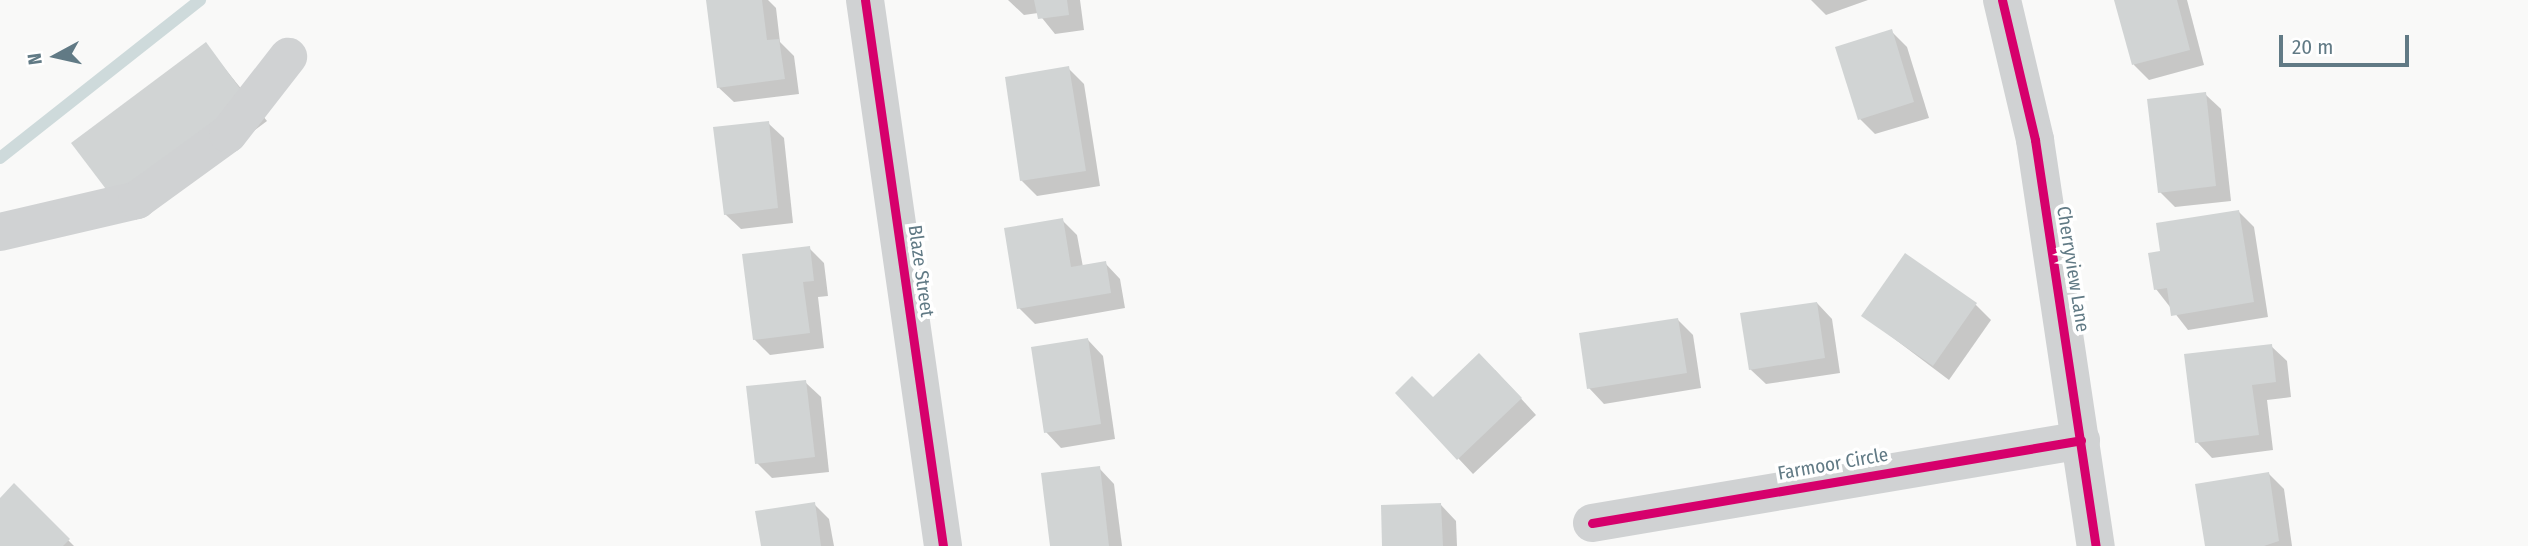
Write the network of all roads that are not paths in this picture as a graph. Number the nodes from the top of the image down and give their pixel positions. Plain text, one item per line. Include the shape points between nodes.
1 (865, 0) edge
2 (2002, 0) edge
3 (288, 57) dead end
4 (0, 232) edge
5 (2081, 440) junction
6 (1592, 523) dead end
7 (943, 546) edge
8 (2096, 546) edge

1 - 7 street, Blaze Street
2 - 5 street, Cherryview Lane via 2035,140
3 - 4 street via 228,134 137,200
5 - 6 street, Farmoor Circle
5 - 8 street, Cherryview Lane

